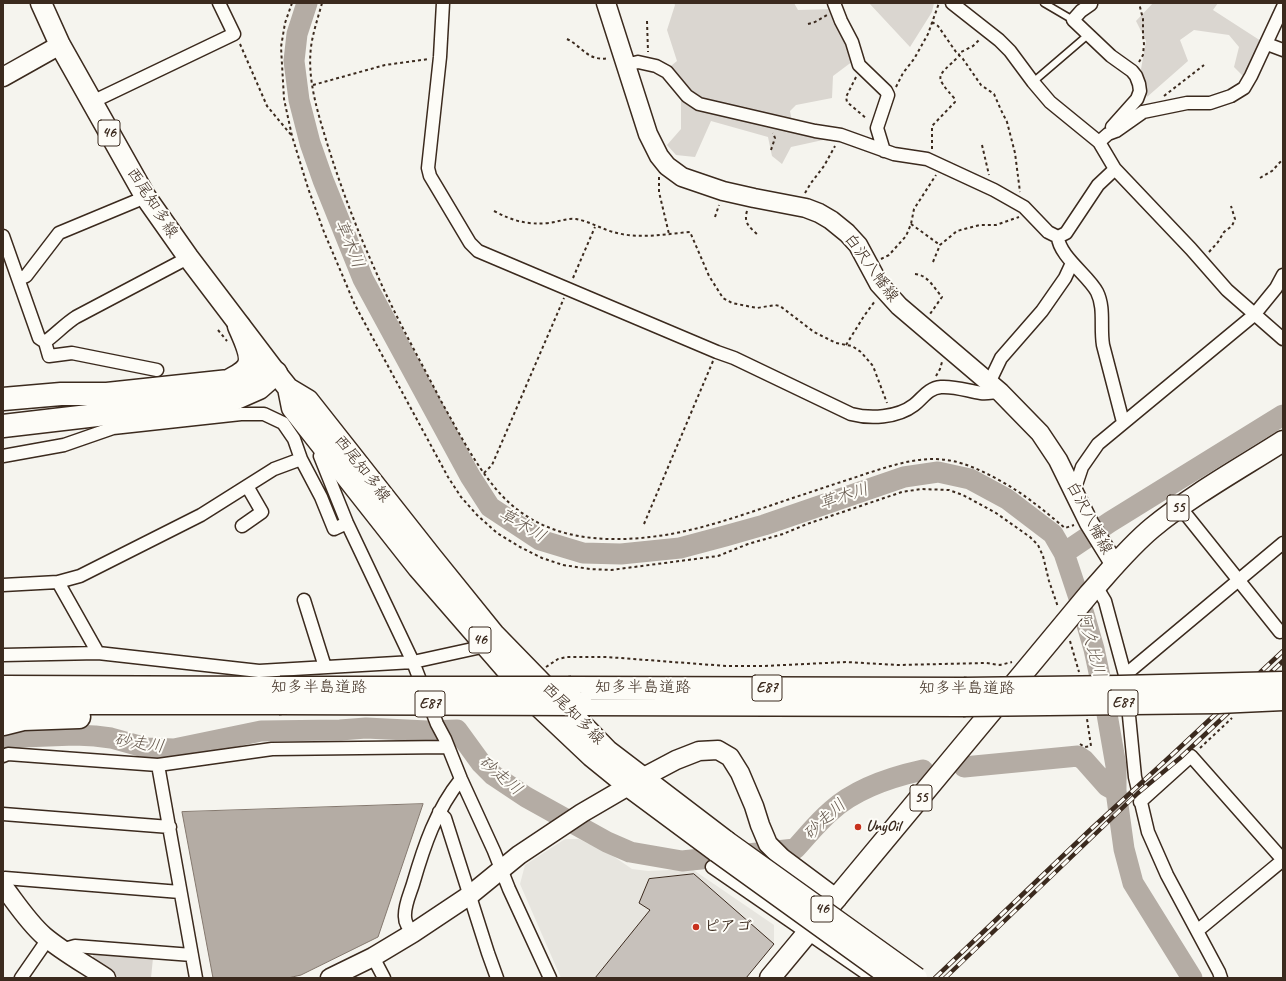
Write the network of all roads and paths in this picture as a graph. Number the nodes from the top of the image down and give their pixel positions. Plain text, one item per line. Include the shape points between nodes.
1 (41, 3) edge
2 (219, 3) edge
3 (292, 3) edge
4 (322, 3) edge
5 (443, 3) edge
6 (606, 3) edge
7 (939, 3) edge
8 (1044, 3) edge
9 (1139, 3) edge
10 (1091, 4) dead end
11 (958, 5) edge
12 (835, 6) edge
13 (1283, 7) edge
14 (1073, 20) junction
15 (647, 21) dead end
16 (932, 22) junction
17 (808, 24) dead end
18 (987, 30) junction
19 (234, 34) junction
20 (1089, 34) junction
21 (567, 39) dead end
22 (60, 44) junction
23 (1267, 44) junction
24 (1283, 50) edge
25 (959, 54) junction
26 (440, 58) junction
27 (625, 60) junction
28 (645, 64) junction
29 (1204, 65) dead end
30 (862, 68) junction
31 (1132, 71) junction
32 (3, 77) edge
33 (1032, 82) junction
34 (312, 86) junction
35 (888, 95) junction
36 (92, 102) junction
37 (1148, 111) junction
38 (877, 128) junction
39 (1108, 134) junction
40 (838, 135) junction
41 (292, 136) junction
42 (1099, 142) junction
43 (982, 145) dead end
44 (884, 151) junction
45 (1283, 159) edge
46 (931, 160) junction
47 (943, 165) junction
48 (667, 166) junction
49 (1115, 169) junction
50 (1260, 178) dead end
51 (991, 188) junction
52 (145, 196) junction
53 (754, 198) junction
54 (797, 206) junction
55 (1231, 206) dead end
56 (1026, 209) junction
57 (494, 211) dead end
58 (911, 224) junction
59 (595, 226) junction
60 (669, 234) junction
61 (3, 236) edge
62 (759, 236) dead end
63 (1058, 237) junction
64 (940, 245) junction
65 (188, 257) junction
66 (1202, 261) junction
67 (8, 262) edge
68 (932, 262) dead end
69 (1072, 263) junction
70 (869, 265) junction
71 (915, 274) dead end
72 (1283, 275) edge
73 (19, 279) junction
74 (568, 288) junction
75 (884, 292) junction
76 (1254, 315) junction
77 (239, 326) junction
78 (921, 326) junction
79 (1283, 339) edge
80 (45, 342) junction
81 (846, 345) junction
82 (948, 348) junction
83 (717, 352) junction
84 (157, 370) dead end
85 (282, 380) junction
86 (229, 381) junction
87 (995, 387) junction
88 (926, 393) junction
89 (3, 399) edge
90 (891, 414) junction
91 (1124, 422) junction
92 (3, 426) edge
93 (1283, 441) edge
94 (3, 456) edge
95 (320, 456) dead end
96 (301, 459) junction
97 (484, 472) junction
98 (247, 486) junction
99 (1072, 488) junction
100 (1180, 507) junction
101 (1088, 521) junction
102 (347, 523) junction
103 (644, 524) dead end
104 (242, 526) dead end
105 (1283, 542) edge
106 (1115, 565) junction
107 (1238, 580) junction
108 (58, 582) junction
109 (3, 586) edge
110 (1093, 590) junction
111 (304, 600) dead end
112 (1067, 621) junction
113 (1280, 632) dead end
114 (484, 645) junction
115 (98, 653) junction
116 (3, 655) edge
117 (413, 662) junction
118 (325, 667) junction
119 (1028, 668) junction
120 (1080, 674) dead end
121 (1125, 674) junction
122 (3, 677) edge
123 (536, 677) junction
124 (1283, 683) edge
125 (3, 687) edge
126 (138, 687) junction
127 (279, 695) junction
128 (964, 697) junction
129 (1283, 699) edge
130 (3, 703) edge
131 (227, 703) junction
132 (1086, 717) dead end
133 (3, 724) edge
134 (447, 743) junction
135 (1080, 744) dead end
136 (3, 756) edge
137 (158, 765) junction
138 (461, 779) junction
139 (635, 782) junction
140 (1140, 802) junction
141 (439, 812) junction
142 (3, 814) edge
143 (170, 827) junction
144 (718, 853) junction
145 (1283, 860) edge
146 (502, 868) junction
147 (3, 880) edge
148 (3, 886) edge
149 (180, 892) junction
150 (470, 895) junction
151 (837, 899) junction
152 (1197, 932) junction
153 (808, 933) junction
154 (413, 934) junction
155 (48, 939) junction
156 (65, 952) junction
157 (192, 955) junction
158 (373, 957) junction
159 (21, 978) edge
160 (106, 978) edge
161 (196, 978) edge
162 (330, 978) edge
163 (384, 978) edge
164 (497, 978) edge
165 (550, 978) edge
166 (770, 978) edge
167 (873, 978) edge
168 (892, 978) edge
169 (917, 978) edge
170 (1221, 978) edge

1 - 22 main road, 西尾知多線 / 46
2 - 19 street
3 - 41 path via 281,47 284,99
4 - 34 path via 310,50
5 - 26 street
6 - 27 street, 白沢八幡線
7 - 16 path
8 - 14 lane
9 - 31 path via 1143,19 1144,50
10 - 14 street
11 - 18 street
12 - 17 path via 815,22
12 - 30 street
13 - 23 street
14 - 20 street
15 - 28 path via 648,52
16 - 25 path via 938,26
16 - 35 path via 914,59
18 - 25 path via 974,46
18 - 33 street via 1010,51
19 - 36 street
19 - 41 path via 266,106
20 - 31 street via 1111,56
20 - 33 lane
21 - 27 path via 578,45 584,53 595,58
22 - 32 street
22 - 36 main road, 西尾知多線 / 46
23 - 24 street
23 - 37 street via 1248,82 1238,93 1210,103
25 - 46 path via 940,75 942,84 955,102 932,126
25 - 56 path via 981,85 994,94 1007,122 1015,153 1020,196
26 - 34 path via 385,65
26 - 74 street via 428,168 430,176 470,243 478,251
27 - 28 street
27 - 48 street, 白沢八幡線 via 648,134
28 - 40 street via 667,72 687,96 699,104
29 - 37 path via 1148,107
30 - 35 street
30 - 38 path via 846,97 847,102
31 - 39 street via 1140,91 1137,99
33 - 42 street via 1058,110
34 - 97 path via 339,181 387,296 454,424
35 - 38 street
36 - 52 main road, 西尾知多線 / 46
37 - 39 street
38 - 44 street
39 - 42 street
40 - 44 street
40 - 54 path via 824,166
41 - 112 path via 324,232 356,305 448,477 477,516 497,533 542,558 563,565 611,570 718,556 902,492 921,489 949,490 996,513 1017,526 1038,545 1060,612
42 - 49 street
43 - 51 path
44 - 46 street
45 - 50 path via 1272,171
46 - 47 street
47 - 51 street
47 - 58 path via 914,209
48 - 53 street, 白沢八幡線 via 682,178
48 - 60 path via 658,178
49 - 63 street via 1098,185 1066,233
49 - 66 street
51 - 56 street
52 - 65 main road, 西尾知多線 / 46
52 - 73 street via 59,233 26,276
53 - 54 street, 白沢八幡線
53 - 62 path via 745,217
54 - 70 street, 白沢八幡線 via 819,213 842,229 858,245
55 - 66 path via 1235,219 1232,226 1224,232
56 - 63 street via 1048,232
56 - 64 path via 996,225 980,225 957,230
57 - 59 path via 523,223 552,223 570,219
58 - 64 path
58 - 70 path via 906,236 888,255
59 - 60 path via 617,234 638,237
59 - 74 path
60 - 81 path via 690,232 709,276 723,298 732,303 758,308 780,306 814,332
61 - 67 street
63 - 69 street via 1058,243
64 - 68 path
65 - 77 main road, 西尾知多線 / 46
65 - 80 street via 76,317
66 - 76 street via 1227,290
67 - 73 street
69 - 87 street via 1065,278 1042,310 1002,358
69 - 91 street via 1097,291 1102,306 1103,345
70 - 75 street, 白沢八幡線
71 - 78 path via 926,278 942,297
72 - 76 street
73 - 80 street via 39,338
74 - 83 street
74 - 97 path via 492,465
75 - 78 street, 白沢八幡線
75 - 81 path via 864,316
76 - 79 street
76 - 91 street
77 - 85 main road, 西尾知多線 / 46
77 - 86 highway via 248,347 248,368
78 - 82 street, 白沢八幡線
80 - 84 street via 49,356 72,353
81 - 90 path via 861,352 873,366
82 - 87 street, 白沢八幡線
82 - 88 path via 937,376 925,390
83 - 90 street via 851,414 869,417
83 - 103 path
85 - 86 highway
85 - 92 highway via 234,399
85 - 114 main road, 西尾知多線 / 46 via 292,408 418,568
85 - 123 main road, 西尾知多線 / 46 via 308,400 494,634
86 - 89 highway via 107,394 60,394
87 - 88 street via 983,393 941,387
87 - 99 street, 白沢八幡線 via 1040,433
88 - 90 street via 913,406
91 - 99 street via 1098,444 1082,467
93 - 100 main road, 55
94 - 96 street via 64,445 113,428 241,414 264,414 283,424 294,439
95 - 102 street
96 - 98 street via 274,469
96 - 102 street via 334,529
97 - 101 path via 504,498 534,521 572,536 594,538 655,536 697,529 902,463 923,459 955,461 974,468 1011,487 1065,528
98 - 104 street via 262,512
98 - 108 street via 201,515 80,576
99 - 101 street, 白沢八幡線
100 - 106 main road, 55 via 1151,529
100 - 107 street
101 - 106 street, 白沢八幡線
102 - 117 street
105 - 107 street
106 - 110 main road, 55
107 - 113 street
107 - 121 street
108 - 109 street
108 - 115 street
110 - 112 main road, 55
110 - 121 street via 1105,601
111 - 118 street
112 - 119 main road, 55
112 - 120 path
114 - 117 street
114 - 139 main road, 西尾知多線 / 46 via 537,705 591,756
115 - 116 street
115 - 118 street via 259,671
117 - 118 street
117 - 134 street
119 - 123 path via 1012,662 1000,665 890,665 846,662 741,666 607,657 567,657 558,659
119 - 151 main road, 55
121 - 140 street via 1135,777
122 - 126 highway via 125,678
123 - 139 main road, 西尾知多線 / 46
124 - 128 highway, 知多半島道路 / E87, bridge via 1143,687
125 - 126 highway, 知多半島道路 / E87
126 - 127 highway, 知多半島道路 / E87
127 - 128 highway, 知多半島道路 / E87, bridge
127 - 131 highway, 知多半島道路 / E87
128 - 129 highway, 知多半島道路 / E87, bridge via 1218,702
130 - 131 highway, 知多半島道路 / E87
131 - 133 highway via 192,712 23,719
132 - 135 path via 1091,746 1085,747
134 - 137 street via 272,749
134 - 138 street
136 - 137 street via 8,754
137 - 143 street
138 - 141 street via 448,794
138 - 146 street
139 - 144 main road, 西尾知多線 / 46
139 - 146 street via 558,828
139 - 151 street via 698,751 718,750 730,757 740,773 768,844 782,858
140 - 145 street via 1192,756
140 - 152 street via 1151,839
141 - 150 street via 445,818
141 - 154 street via 421,855 406,906 406,923
142 - 143 street
143 - 149 street
144 - 153 street
144 - 168 main road, 西尾知多線 / 46, bridge
144 - 169 main road, 西尾知多線 / 46, bridge
145 - 152 street
146 - 150 street
146 - 165 street
147 - 149 street via 21,879
148 - 155 street via 24,914
149 - 157 street
150 - 154 street
150 - 164 street
151 - 153 main road, 55
152 - 170 street
153 - 166 main road, 55
153 - 167 street
154 - 158 street
155 - 156 street
155 - 159 street
156 - 157 street via 75,946
156 - 160 street
157 - 161 street
158 - 162 street
158 - 163 street

